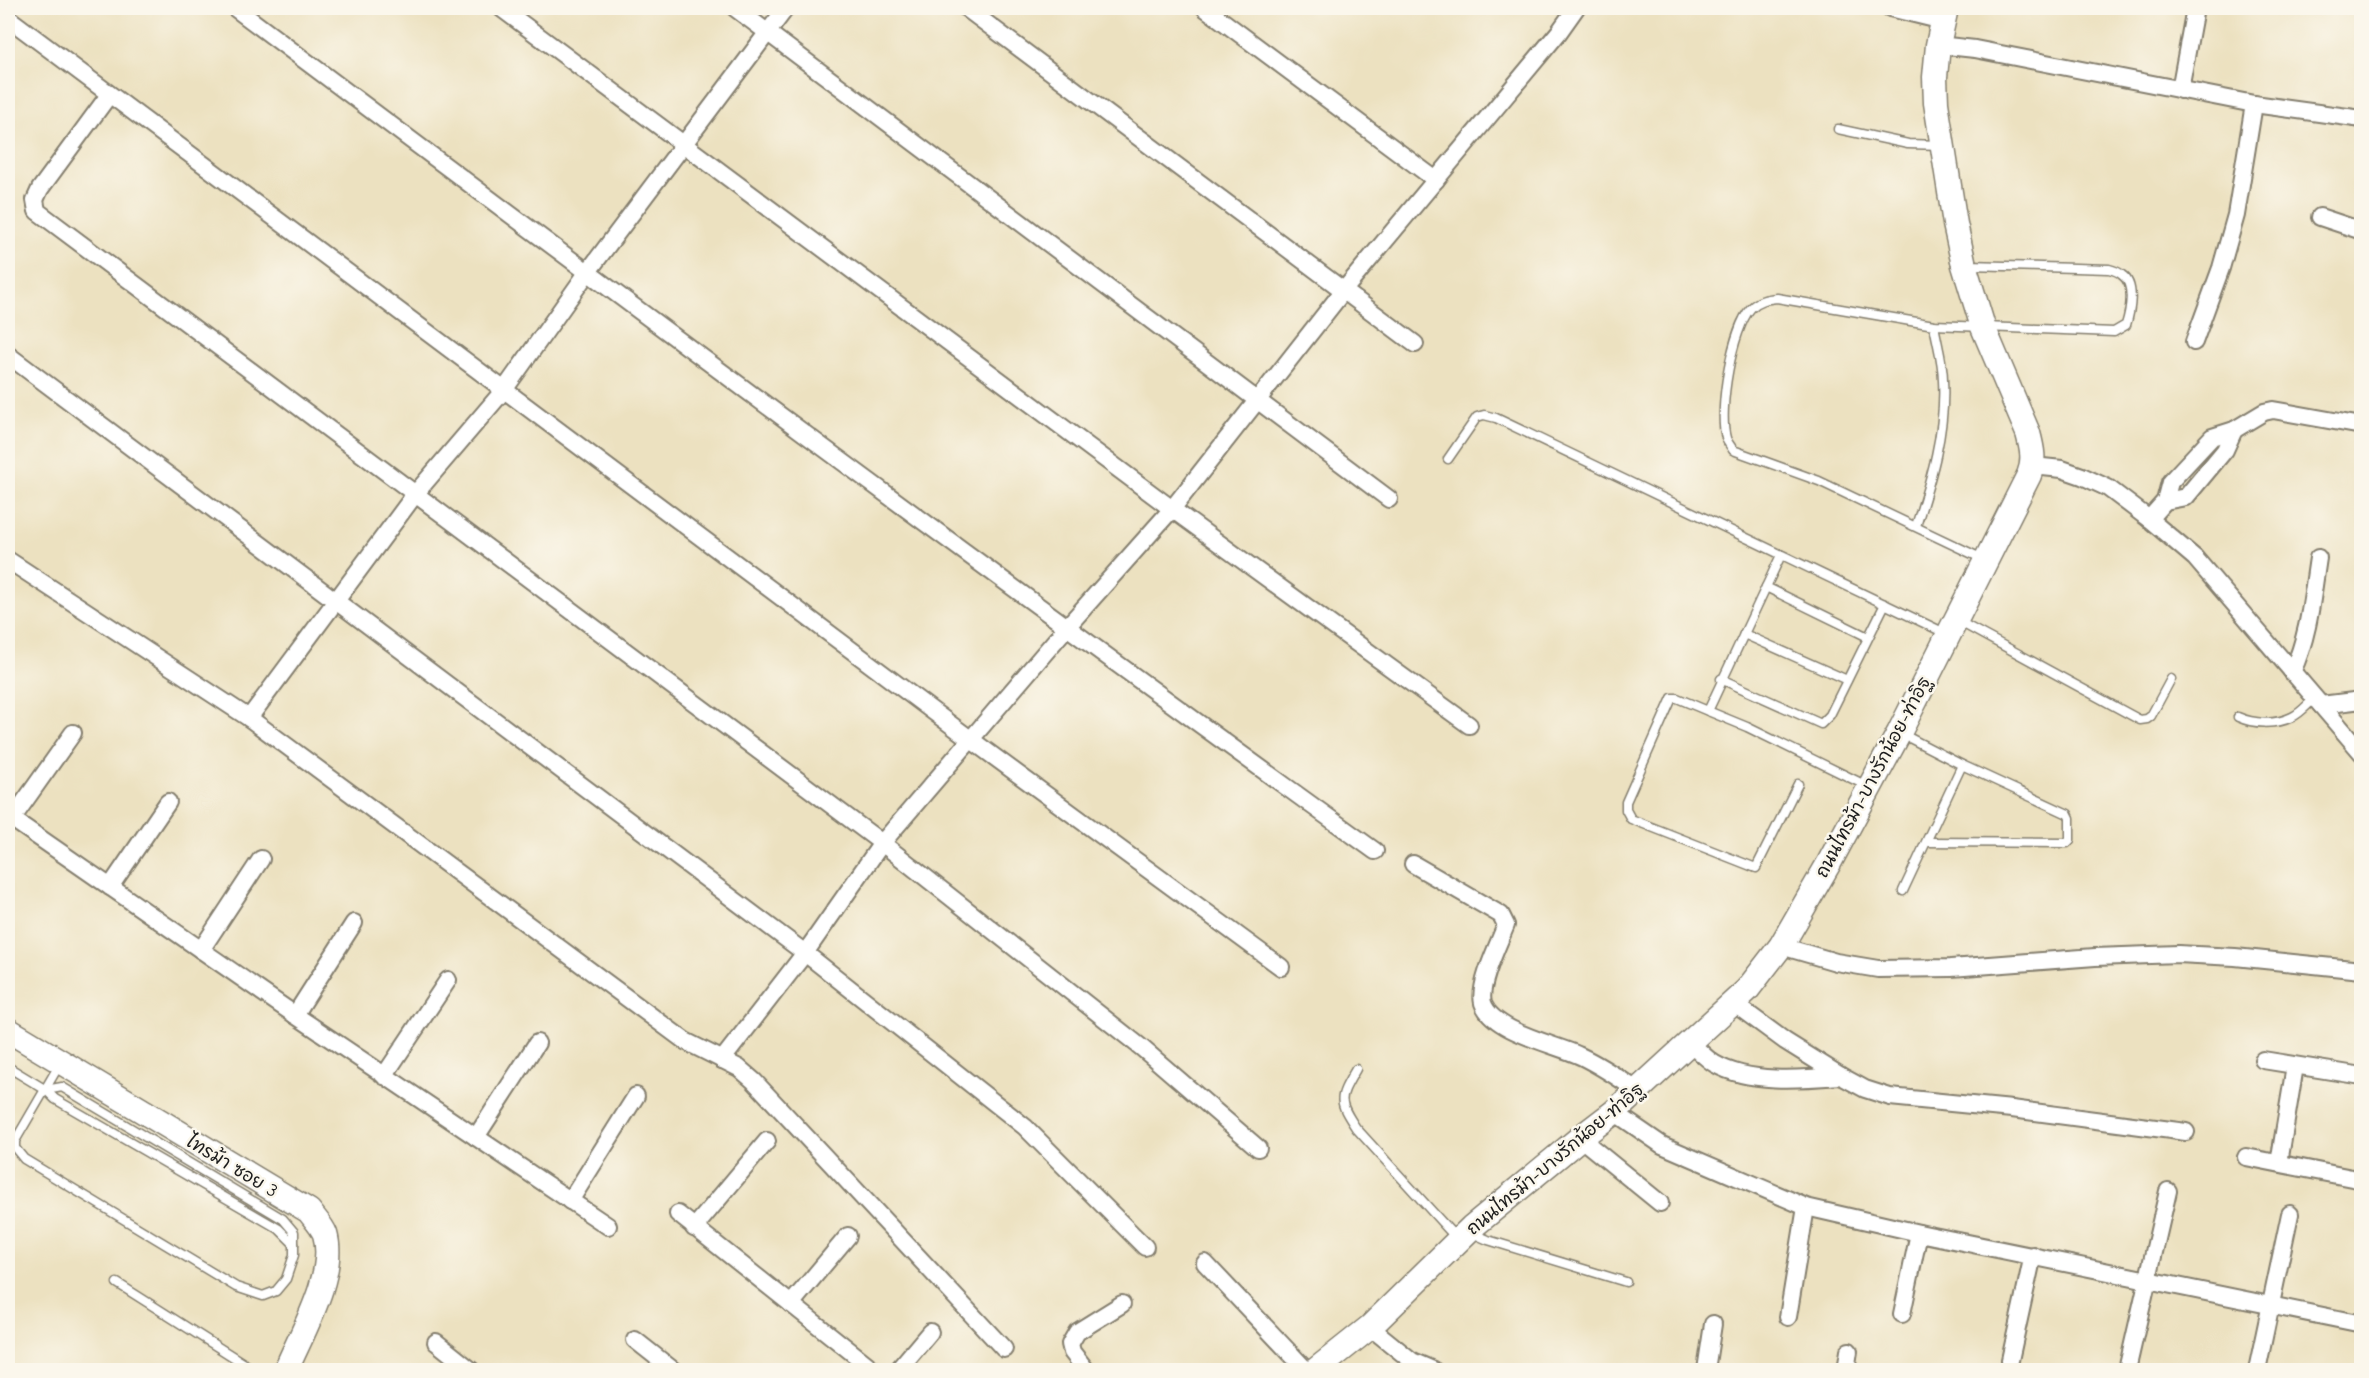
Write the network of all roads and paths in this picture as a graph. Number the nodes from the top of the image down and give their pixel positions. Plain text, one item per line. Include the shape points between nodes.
1 (235, 8) edge
2 (501, 8) edge
3 (735, 8) edge
4 (786, 8) edge
5 (966, 8) edge
6 (1205, 8) edge
7 (1576, 8) edge
8 (1890, 8) edge
9 (2195, 8) edge
10 (1944, 14) edge
11 (8, 18) edge
12 (768, 32) junction
13 (1938, 45) junction
14 (2180, 90) junction
15 (109, 95) junction
16 (2254, 104) junction
17 (2361, 119) edge
18 (1838, 129) dead end
19 (684, 145) junction
20 (1941, 145) junction
21 (1436, 180) junction
22 (2320, 217) dead end
23 (2361, 231) edge
24 (1964, 265) junction
25 (587, 273) junction
26 (1344, 290) junction
27 (1934, 325) junction
28 (1983, 327) junction
29 (2194, 342) dead end
30 (1415, 344) dead end
31 (8, 355) edge
32 (504, 390) junction
33 (1259, 400) junction
34 (2361, 426) edge
35 (1448, 459) dead end
36 (2033, 466) junction
37 (417, 493) junction
38 (1389, 499) dead end
39 (1172, 509) junction
40 (2149, 519) junction
41 (1916, 526) junction
42 (1781, 555) junction
43 (2318, 558) dead end
44 (8, 560) edge
45 (1985, 561) junction
46 (1766, 587) junction
47 (336, 600) junction
48 (1885, 604) junction
49 (1952, 626) junction
50 (1066, 628) junction
51 (1744, 634) junction
52 (1868, 637) junction
53 (2292, 672) junction
54 (2171, 679) dead end
55 (1721, 680) junction
56 (1847, 680) junction
57 (2361, 700) edge
58 (2318, 702) junction
59 (1708, 711) junction
60 (2238, 717) dead end
61 (249, 718) junction
62 (1469, 725) dead end
63 (1899, 733) junction
64 (73, 734) dead end
65 (970, 739) junction
66 (2361, 753) edge
67 (1962, 765) junction
68 (1798, 784) dead end
69 (1870, 788) junction
70 (168, 802) dead end
71 (10, 818) edge
72 (1928, 842) junction
73 (882, 843) junction
74 (1375, 852) dead end
75 (261, 859) dead end
76 (1413, 864) dead end
77 (110, 887) junction
78 (1903, 891) dead end
79 (354, 923) dead end
80 (1781, 946) junction
81 (201, 950) junction
82 (805, 953) junction
83 (1281, 967) dead end
84 (2361, 970) edge
85 (448, 980) dead end
86 (1732, 1002) junction
87 (295, 1015) junction
88 (8, 1030) edge
89 (1689, 1042) junction
90 (537, 1043) dead end
91 (722, 1060) junction
92 (2263, 1060) dead end
93 (61, 1062) junction
94 (2295, 1065) junction
95 (8, 1067) edge
96 (1356, 1070) dead end
97 (384, 1076) junction
98 (1841, 1076) junction
99 (2361, 1076) edge
100 (46, 1090) junction
101 (1637, 1090) junction
102 (636, 1096) dead end
103 (1614, 1112) junction
104 (2186, 1132) dead end
105 (476, 1137) junction
106 (1580, 1138) junction
107 (767, 1140) dead end
108 (1258, 1148) dead end
109 (2246, 1157) dead end
110 (2279, 1163) junction
111 (2361, 1180) edge
112 (2168, 1191) dead end
113 (570, 1201) junction
114 (1660, 1203) dead end
115 (1806, 1207) junction
116 (678, 1214) dead end
117 (2290, 1214) dead end
118 (608, 1226) dead end
119 (694, 1228) junction
120 (1919, 1233) junction
121 (1465, 1234) junction
122 (848, 1236) dead end
123 (294, 1244) junction
124 (1145, 1247) dead end
125 (2033, 1255) junction
126 (1205, 1263) dead end
127 (2148, 1278) junction
128 (1626, 1282) dead end
129 (117, 1283) dead end
130 (791, 1304) junction
131 (1122, 1304) dead end
132 (2272, 1304) junction
133 (1902, 1314) dead end
134 (1788, 1317) dead end
135 (1713, 1324) dead end
136 (2361, 1324) edge
137 (1370, 1327) junction
138 (930, 1332) dead end
139 (636, 1340) dead end
140 (436, 1342) dead end
141 (1004, 1348) dead end
142 (1849, 1351) dead end
143 (2010, 1360) dead end
144 (254, 1371) edge
145 (286, 1371) edge
146 (471, 1371) edge
147 (674, 1371) edge
148 (874, 1371) edge
149 (898, 1371) edge
150 (1086, 1371) edge
151 (1306, 1371) edge
152 (1316, 1371) edge
153 (1433, 1371) edge
154 (1706, 1371) edge
155 (1846, 1371) edge
156 (2127, 1371) edge
157 (2257, 1371) edge

1 - 25 street
2 - 19 street
3 - 12 street
4 - 12 street
5 - 26 street
6 - 21 street
7 - 21 street
8 - 10 street
9 - 14 street
10 - 13 street
11 - 15 street
12 - 19 street
12 - 33 street
13 - 14 street
13 - 20 street via 1935,103
14 - 16 street
15 - 32 street
15 - 37 street via 40,189 35,200 37,211
16 - 17 street
16 - 29 street via 2236,215
18 - 20 lane via 1908,144
19 - 25 street
19 - 39 street
20 - 24 street
21 - 26 street
22 - 23 street
24 - 28 street
24 - 28 lane via 2109,269 2127,280 2130,296 2126,325 2114,332
25 - 32 street
25 - 50 street
26 - 30 street
26 - 33 street
27 - 28 lane
27 - 41 lane via 1943,380 1942,425
27 - 41 lane via 1777,298 1763,300 1746,314 1737,333 1724,417 1726,439 1733,450 1820,481
28 - 36 street via 2028,433
31 - 47 street
32 - 37 street
32 - 65 street
33 - 38 street
33 - 39 street
34 - 40 street via 2273,410 2264,412 2234,430 2212,437 2170,482 2165,501
35 - 42 lane via 1477,417 1484,415
36 - 40 street via 2082,476 2108,488
36 - 45 street, ถนนไทรม้า-บางรักน้อย-ท่าอิฐ
37 - 47 street
37 - 73 street
39 - 50 street
39 - 62 street
40 - 53 street via 2195,558
41 - 45 lane
42 - 46 lane
42 - 48 lane
43 - 53 street via 2303,650
44 - 61 street
45 - 49 street, ถนนไทรม้า-บางรักน้อย-ท่าอิฐ
46 - 51 lane
46 - 52 lane
47 - 61 street
47 - 82 street
48 - 49 lane
48 - 52 lane
49 - 54 lane via 2140,720 2151,716
49 - 63 street, ถนนไทรม้า-บางรักน้อย-ท่าอิฐ
50 - 65 street
50 - 74 street
51 - 55 lane
51 - 56 lane
52 - 56 lane
53 - 58 street
55 - 56 lane via 1821,723 1830,715
55 - 59 lane
57 - 58 street
58 - 60 lane via 2292,717 2270,722
58 - 66 street
59 - 68 lane via 1672,698 1626,802 1631,819 1756,868
59 - 69 lane
61 - 91 street via 684,1041
63 - 67 lane
63 - 69 street, ถนนไทรม้า-บางรักน้อย-ท่าอิฐ
64 - 71 street
65 - 73 street
65 - 83 street
67 - 72 lane
67 - 72 lane via 2068,814 2070,841
69 - 80 street, ถนนไทรม้า-บางรักน้อย-ท่าอิฐ
70 - 77 street
71 - 77 street
72 - 78 lane
73 - 82 street
73 - 108 street via 1142,1048
75 - 81 street
76 - 101 street via 1501,915 1506,925 1482,991 1491,1014 1512,1030 1577,1054
77 - 81 street
79 - 87 street
80 - 84 street via 1878,969 1942,969 2178,954
80 - 86 street, ถนนไทรม้า-บางรักน้อย-ท่าอิฐ via 1747,990
81 - 87 street
82 - 91 street
82 - 124 street via 1025,1127
85 - 97 street
86 - 89 street, ถนนไทรม้า-บางรักน้อย-ท่าอิฐ
86 - 98 street
87 - 97 street
88 - 93 street, ไทรม้า ซอย 3
89 - 98 street via 1715,1064 1744,1074 1792,1080
89 - 101 street, ถนนไทรม้า-บางรักน้อย-ท่าอิฐ
90 - 105 street
91 - 141 street via 754,1081
92 - 94 street
93 - 100 lane
93 - 145 street, ไทรม้า ซอย 3 via 309,1211 324,1232 328,1251 325,1279
94 - 99 street
94 - 110 street
95 - 100 lane
96 - 121 lane via 1342,1094 1343,1107 1356,1128
97 - 105 street
98 - 104 street via 1890,1097
100 - 123 lane via 55,1099 279,1229
100 - 123 lane via 62,1087 256,1202 283,1219 294,1232
100 - 123 lane via 15,1141 24,1160 236,1287 254,1294 263,1296 276,1291 286,1279
101 - 103 street, ถนนไทรม้า-บางรักน้อย-ท่าอิฐ
102 - 113 street
103 - 106 street, ถนนไทรม้า-บางรักน้อย-ท่าอิฐ
103 - 115 street via 1662,1145
105 - 113 street
106 - 114 street
106 - 121 street, ถนนไทรม้า-บางรักน้อย-ท่าอิฐ
107 - 119 street
109 - 110 street
110 - 111 street
112 - 127 street
113 - 118 street
115 - 120 street
115 - 134 street
116 - 119 street
117 - 132 street
119 - 130 street
120 - 125 street
120 - 133 street
121 - 128 lane
121 - 137 street, ถนนไทรม้า-บางรักน้อย-ท่าอิฐ
122 - 130 street
125 - 127 street
125 - 143 street
126 - 151 street
127 - 132 street
127 - 156 street
129 - 144 lane
130 - 148 street
131 - 150 street via 1077,1332 1070,1344
132 - 136 street
132 - 157 street
135 - 154 street
137 - 152 street, ถนนไทรม้า-บางรักน้อย-ท่าอิฐ
137 - 153 street via 1412,1361
138 - 149 street
139 - 147 street
140 - 146 street
142 - 155 street

